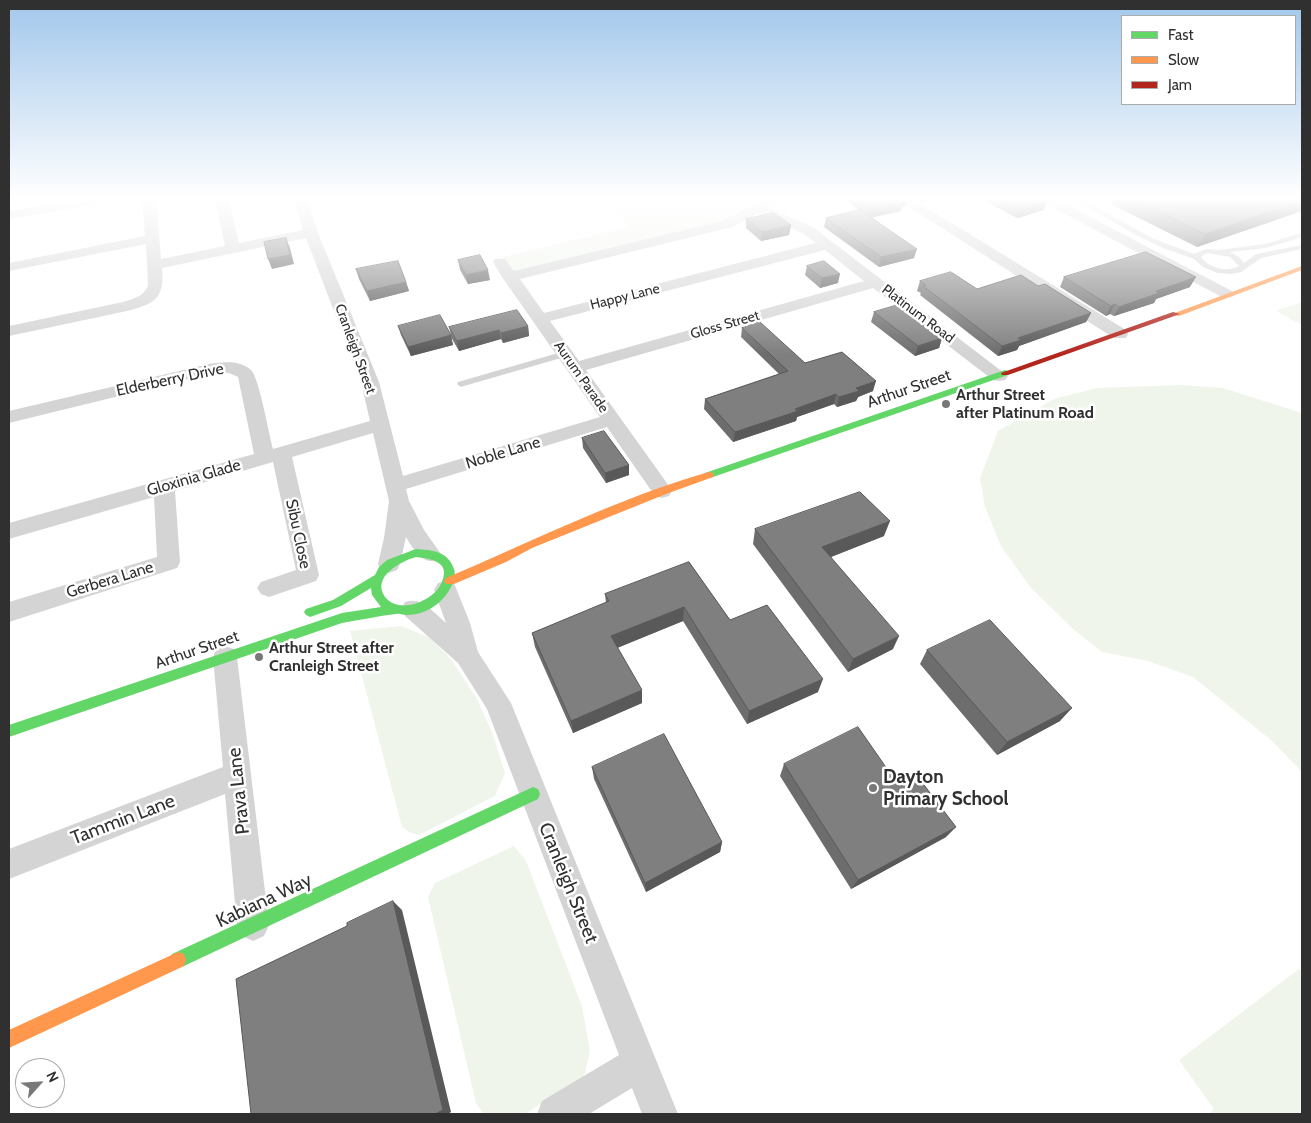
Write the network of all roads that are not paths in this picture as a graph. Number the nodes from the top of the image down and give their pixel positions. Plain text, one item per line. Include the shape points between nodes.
1 (94, 250) edge
2 (153, 250) edge
3 (225, 250) edge
4 (318, 250) edge
5 (622, 250) edge
6 (806, 250) edge
7 (834, 250) edge
8 (986, 250) edge
9 (1144, 250) edge
10 (1176, 250) edge
11 (1222, 250) edge
12 (1286, 250) edge
13 (1213, 251) junction
14 (1197, 257) junction
15 (500, 262) dead end
16 (154, 265) junction
17 (9, 267) edge
18 (1243, 267) junction
19 (1302, 268) edge
20 (510, 277) junction
21 (876, 282) junction
22 (1227, 294) junction
23 (540, 319) junction
24 (9, 331) edge
25 (1120, 334) junction
26 (570, 361) junction
27 (1000, 376) junction
28 (461, 384) dead end
29 (9, 417) edge
30 (611, 420) junction
31 (379, 425) junction
32 (273, 456) junction
33 (164, 487) junction
34 (662, 492) junction
35 (397, 493) junction
36 (9, 531) edge
37 (528, 544) junction
38 (493, 550) dead end
39 (436, 556) junction
40 (457, 556) dead end
41 (384, 571) junction
42 (448, 585) junction
43 (269, 588) dead end
44 (405, 609) junction
45 (9, 612) edge
46 (299, 616) dead end
47 (467, 656) junction
48 (226, 657) junction
49 (9, 730) edge
50 (238, 775) junction
51 (533, 794) junction
52 (9, 864) edge
53 (253, 925) junction
54 (9, 1039) edge
55 (639, 1063) junction
56 (555, 1114) edge
57 (660, 1114) edge

1 - 17 street
2 - 16 street
3 - 16 street
4 - 31 street, Cranleigh Street via 370,382
5 - 20 street
6 - 23 street, Happy Lane
7 - 21 street, Platinum Road
8 - 25 street
9 - 22 street
10 - 14 lane
11 - 13 lane
12 - 18 lane via 1259,256
13 - 14 lane via 1201,252
13 - 18 lane via 1234,257
14 - 18 lane via 1202,264 1215,269 1230,272
15 - 20 street, Aurum Parade
16 - 24 street via 155,290 137,303
19 - 22 street, Arthur Street
20 - 23 street, Aurum Parade
21 - 26 street, Gloss Street
21 - 27 street, Platinum Road
22 - 25 street, Arthur Street
23 - 26 street, Aurum Parade
25 - 27 street, Arthur Street
26 - 28 lane
26 - 30 street, Aurum Parade
27 - 34 street, Arthur Street
29 - 32 street, Elderberry Drive via 209,369 232,367 246,376
30 - 34 street, Aurum Parade
30 - 35 street, Noble Lane
31 - 32 street, Gloxinia Glade
31 - 35 street, Cranleigh Street
32 - 33 street, Gloxinia Glade
32 - 43 street, Sibu Close via 308,575
33 - 36 street, Gloxinia Glade
33 - 45 street, Gerbera Lane via 169,562
34 - 37 street, Arthur Street
35 - 39 street, Cranleigh Street via 415,534
35 - 41 street, Cranleigh Street via 395,538
37 - 38 street, Arthur Street
37 - 42 street, Arthur Street
39 - 40 street
39 - 41 street via 409,554
39 - 42 street via 449,569
41 - 44 street via 377,588 379,597 386,605
41 - 46 street via 336,603
42 - 44 street via 428,605
42 - 47 street, Cranleigh Street
44 - 47 street, Cranleigh Street
44 - 48 street, Arthur Street via 342,618
47 - 51 street, Cranleigh Street via 498,703
48 - 49 street, Arthur Street
48 - 50 street, Prava Lane
50 - 52 street, Tammin Lane
50 - 53 street, Prava Lane
51 - 53 street, Kabiana Way
51 - 55 street, Cranleigh Street
53 - 54 street, Kabiana Way
55 - 56 street
55 - 57 street, Cranleigh Street

